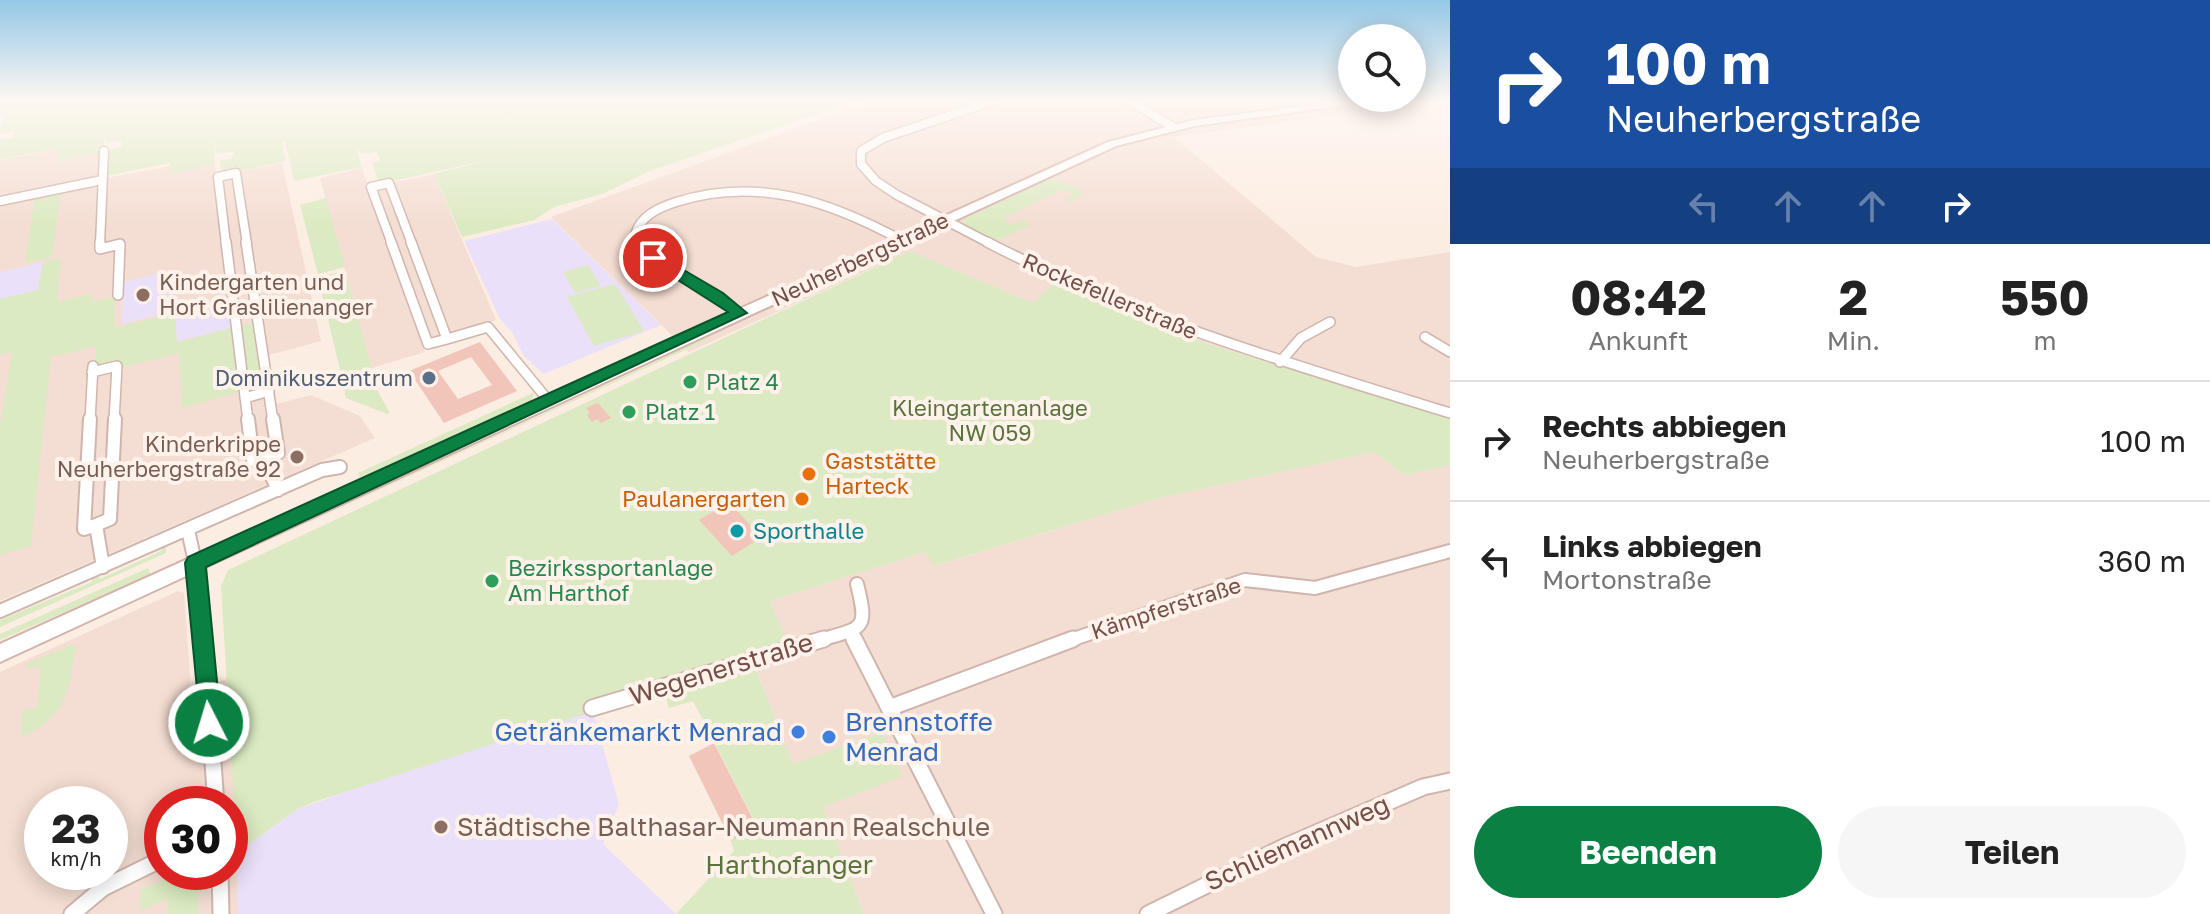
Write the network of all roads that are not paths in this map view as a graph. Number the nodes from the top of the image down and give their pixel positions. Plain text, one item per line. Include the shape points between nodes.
1 (868, 144) edge
2 (1113, 144) edge
3 (104, 151) dead end
4 (102, 180) junction
5 (0, 201) edge
6 (241, 210) junction
7 (223, 214) junction
8 (945, 220) junction
9 (901, 240) junction
10 (414, 252) junction
11 (395, 256) junction
12 (253, 283) junction
13 (232, 288) junction
14 (118, 295) dead end
15 (739, 313) junction
16 (1330, 322) dead end
17 (1425, 337) dead end
18 (447, 339) junction
19 (263, 352) junction
20 (1450, 352) edge
21 (240, 358) junction
22 (1280, 362) junction
23 (269, 391) junction
24 (245, 398) junction
25 (548, 400) junction
26 (1450, 413) edge
27 (263, 457) junction
28 (340, 467) dead end
29 (278, 490) junction
30 (111, 498) junction
31 (84, 507) junction
32 (96, 525) junction
33 (188, 530) junction
34 (1450, 551) edge
35 (195, 563) junction
36 (103, 567) junction
37 (857, 584) dead end
38 (0, 611) edge
39 (850, 631) junction
40 (0, 653) edge
41 (592, 708) dead end
42 (889, 708) junction
43 (1450, 781) edge
44 (214, 786) edge
45 (144, 868) edge
46 (220, 890) edge
47 (72, 914) edge
48 (221, 914) edge
49 (994, 914) edge
50 (1148, 914) edge

1 - 8 street, Rockefellerstraße via 859,155 869,174
2 - 8 main road, Neuherbergstraße
3 - 4 street
4 - 5 street
4 - 14 street via 100,249 120,244
6 - 7 street
6 - 7 street via 236,173 218,177
6 - 12 street
7 - 13 street
8 - 9 main road, Neuherbergstraße
8 - 22 street, Rockefellerstraße via 1137,311
9 - 15 main road, Neuherbergstraße
9 - 15 street via 811,198 770,189 698,196 639,223 635,235 643,250
10 - 11 street
10 - 11 street via 389,183 371,187
10 - 18 street
11 - 18 street via 428,344
12 - 13 street
12 - 19 street
13 - 21 street
15 - 25 main road, Neuherbergstraße
16 - 22 street via 1301,336
17 - 20 street
18 - 25 street via 488,327
19 - 21 street
19 - 23 street
21 - 24 street
22 - 26 street, Rockefellerstraße
23 - 24 street
23 - 27 street via 278,453
24 - 27 street via 253,460
25 - 35 main road, Neuherbergstraße
27 - 29 street
28 - 29 street
29 - 33 street
30 - 31 street
30 - 31 street via 117,366 92,369
30 - 32 street via 110,519
31 - 32 street via 84,529
32 - 36 street
33 - 35 street
33 - 36 street
34 - 42 street, Kämpferstraße via 1315,588 1245,580
35 - 40 main road, Neuherbergstraße
35 - 44 street
36 - 38 street
37 - 39 street via 865,614
39 - 41 street, Wegenerstraße
39 - 42 street
42 - 49 street
43 - 50 street, Schliemannweg via 1423,787 1284,847
45 - 47 street via 103,888
46 - 48 street

